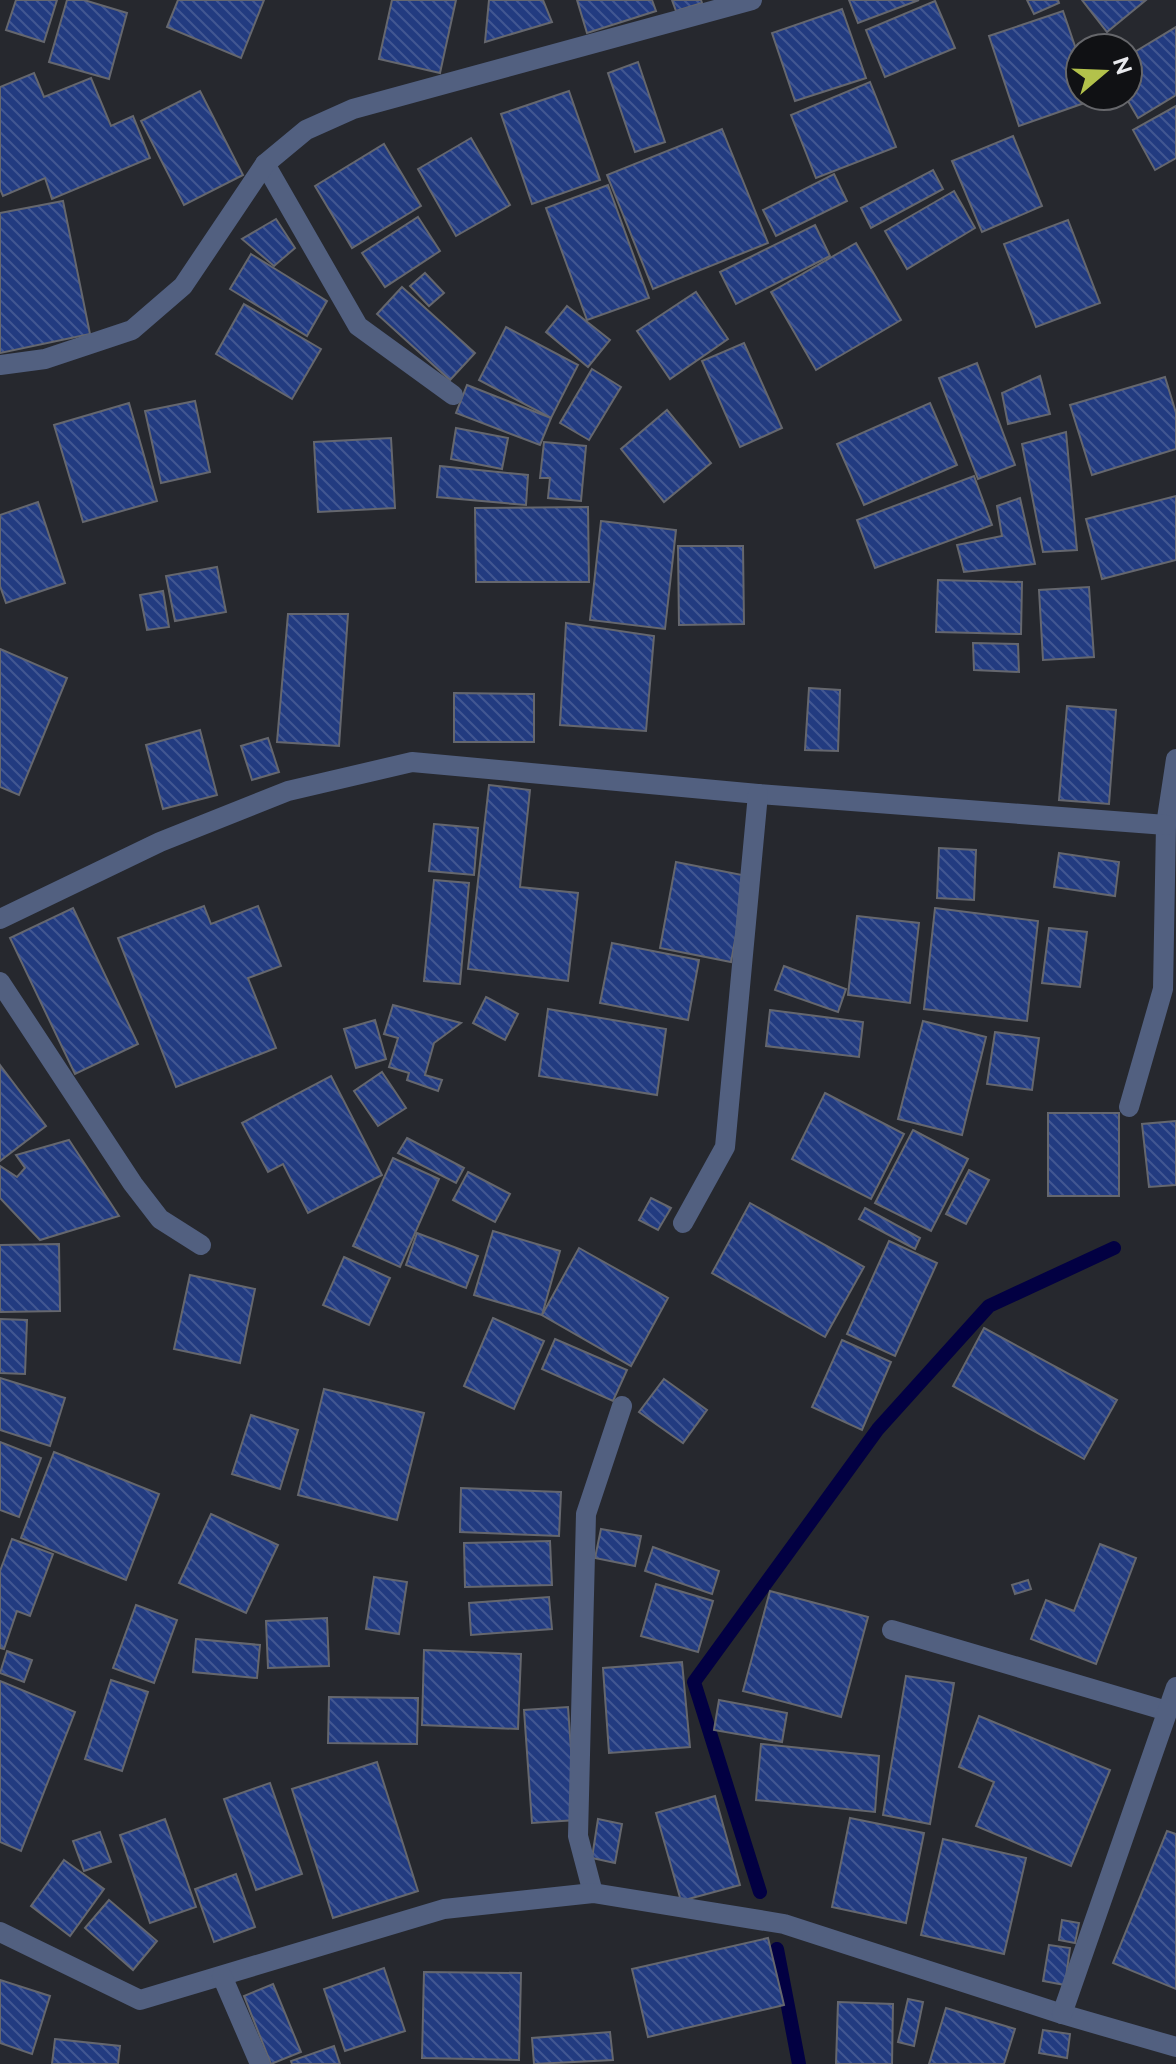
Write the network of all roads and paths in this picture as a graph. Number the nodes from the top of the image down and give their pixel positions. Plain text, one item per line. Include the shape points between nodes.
1 (752, 0) edge
2 (265, 164) junction
3 (0, 365) edge
4 (453, 395) dead end
5 (1176, 759) edge
6 (758, 794) junction
7 (1166, 825) junction
8 (0, 919) edge
9 (0, 982) edge
10 (1129, 1107) dead end
11 (683, 1223) dead end
12 (201, 1245) dead end
13 (622, 1406) dead end
14 (892, 1630) dead end
15 (1176, 1687) edge
16 (1167, 1711) junction
17 (593, 1893) junction
18 (0, 1932) edge
19 (222, 1976) junction
20 (1062, 2014) junction
21 (1176, 2047) edge
22 (260, 2064) edge

1 - 2 street via 353,109 306,130
2 - 3 street via 183,286 132,330 45,359
2 - 4 street via 358,326
5 - 7 street
6 - 7 street
6 - 8 street via 412,762 288,791 160,842
6 - 11 street via 725,1147
7 - 10 street via 1163,989
9 - 12 street via 133,1184 160,1219
13 - 17 street via 586,1514 578,1836
14 - 16 street
15 - 16 street
16 - 20 street
17 - 19 street via 444,1909
17 - 20 street via 784,1924
18 - 19 street via 140,2000
19 - 22 street
20 - 21 street

